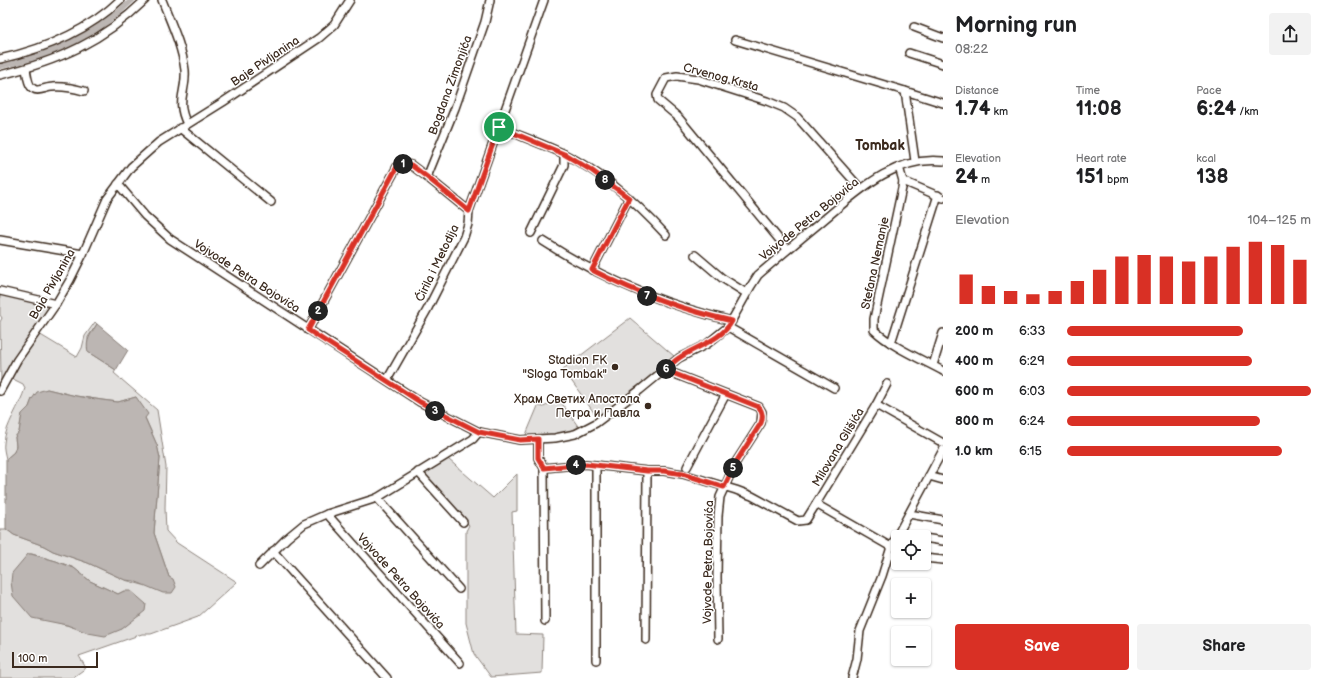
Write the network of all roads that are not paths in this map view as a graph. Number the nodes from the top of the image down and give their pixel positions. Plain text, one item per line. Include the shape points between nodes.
1 (120, 0) edge
2 (145, 0) edge
3 (162, 0) edge
4 (350, 0) edge
5 (490, 0) edge
6 (544, 0) edge
7 (914, 27) dead end
8 (943, 38) edge
9 (735, 40) dead end
10 (909, 53) dead end
11 (0, 59) edge
12 (943, 64) edge
13 (26, 69) junction
14 (0, 75) edge
15 (84, 91) dead end
16 (905, 91) junction
17 (943, 103) edge
18 (187, 124) junction
19 (499, 127) junction
20 (180, 128) junction
21 (564, 154) junction
22 (943, 161) edge
23 (915, 162) junction
24 (899, 167) junction
25 (427, 177) junction
26 (903, 181) junction
27 (118, 184) junction
28 (861, 189) junction
29 (941, 196) edge
30 (629, 198) junction
31 (271, 202) dead end
32 (469, 211) junction
33 (531, 233) dead end
34 (666, 235) dead end
35 (0, 240) edge
36 (543, 241) dead end
37 (787, 249) junction
38 (83, 254) junction
39 (695, 255) dead end
40 (592, 270) junction
41 (0, 290) edge
42 (746, 293) junction
43 (56, 304) junction
44 (730, 324) junction
45 (308, 330) junction
46 (943, 333) edge
47 (891, 343) junction
48 (933, 366) junction
49 (665, 370) junction
50 (943, 371) edge
51 (387, 380) junction
52 (887, 384) dead end
53 (834, 388) dead end
54 (0, 392) edge
55 (726, 394) junction
56 (876, 405) junction
57 (479, 432) junction
58 (538, 439) junction
59 (943, 443) edge
60 (943, 450) edge
61 (596, 465) junction
62 (687, 467) dead end
63 (544, 468) junction
64 (647, 471) junction
65 (418, 472) junction
66 (929, 476) junction
67 (943, 480) edge
68 (724, 487) junction
69 (377, 498) junction
70 (816, 504) junction
71 (327, 514) junction
72 (909, 514) junction
73 (943, 520) edge
74 (463, 522) dead end
75 (900, 530) edge
76 (931, 539) edge
77 (943, 541) edge
78 (273, 551) junction
79 (890, 551) joint
80 (931, 559) edge
81 (943, 560) edge
82 (259, 566) dead end
83 (459, 588) dead end
84 (545, 621) dead end
85 (718, 639) dead end
86 (646, 640) dead end
87 (596, 660) dead end
88 (460, 663) dead end
89 (387, 678) edge
90 (852, 678) edge

1 - 11 street via 93,23 74,33 36,49
2 - 13 street via 91,42 66,55
3 - 18 street via 182,54 185,72 181,106
4 - 18 street, Baje Pivljanina via 334,25 319,38
5 - 25 street, Bogdana Zimonjića via 455,108
6 - 19 street, Ćirila i Metodija
7 - 8 street
9 - 16 street
10 - 12 street
13 - 14 street
13 - 15 street via 29,82 35,90 72,87
16 - 17 street
16 - 23 street
18 - 20 street, Baje Pivljanina
19 - 21 street
19 - 32 street, Ćirila i Metodija
20 - 27 street, Baje Pivljanina via 147,152
20 - 31 street
21 - 30 street
21 - 33 street via 564,164
22 - 23 street, Vojvode Petra Bojovića
23 - 24 street, Vojvode Petra Bojovića
24 - 26 street, Stefana Nemanje
24 - 28 street, Vojvode Petra Bojovića
25 - 32 street
25 - 45 street via 411,165 400,164 396,167
26 - 29 street
26 - 47 street, Stefana Nemanje via 874,319 874,330
27 - 38 street, Baja Pivljanina via 107,199
27 - 45 street, Vojvode Petra Bojovića via 145,216 170,239
28 - 37 street, Vojvode Petra Bojovića
28 - 37 street, Crvenog Krsta via 797,117 784,108 698,80 677,76 666,78 657,95 658,100 678,117
29 - 47 street
30 - 34 street
30 - 40 street
32 - 51 street, Ćirila i Metodija via 464,237 427,310
35 - 38 street
36 - 40 street
37 - 42 street, Vojvode Petra Bojovića via 758,275
38 - 43 street, Baja Pivljanina
39 - 42 street
40 - 44 street via 660,301
41 - 43 street
42 - 44 street, Vojvode Petra Bojovića
43 - 54 street, Baja Pivljanina via 17,360
44 - 49 street, Vojvode Petra Bojovića via 706,344 679,358
44 - 53 street
45 - 51 street, Vojvode Petra Bojovića
46 - 48 street
47 - 48 street, Stefana Nemanje
48 - 50 street, Stefana Nemanje
49 - 55 street, Vojvode Petra Bojovića
49 - 58 street, Vojvode Petra Bojovića via 587,429 575,434
51 - 57 street, Vojvode Petra Bojovića via 420,402
52 - 56 street
55 - 62 street
55 - 68 street, Vojvode Petra Bojovića via 759,407 763,418
56 - 59 street, Milovana Glišića
56 - 70 street, Milovana Glišića
57 - 58 street, Vojvode Petra Bojovića via 520,440
57 - 65 street via 472,439
58 - 63 street via 538,458
60 - 66 street
61 - 63 street, Vojvode Petra Bojovića
61 - 64 street, Vojvode Petra Bojovića
61 - 87 street
63 - 84 street
64 - 68 street, Vojvode Petra Bojovića via 683,474
64 - 86 street
65 - 69 street
65 - 74 street
66 - 67 street
66 - 72 street
68 - 70 street, Milovana Glišića via 752,496 798,521 806,520
68 - 85 street, Vojvode Petra Bojovića via 720,496 718,516
69 - 71 street
69 - 83 street
70 - 79 street, Milovana Glišića
71 - 78 street via 304,524
71 - 88 street, Vojvode Petra Bojovića
72 - 73 street
72 - 75 street
76 - 77 street
78 - 82 street
78 - 89 street
79 - 90 street via 860,631
80 - 81 street

